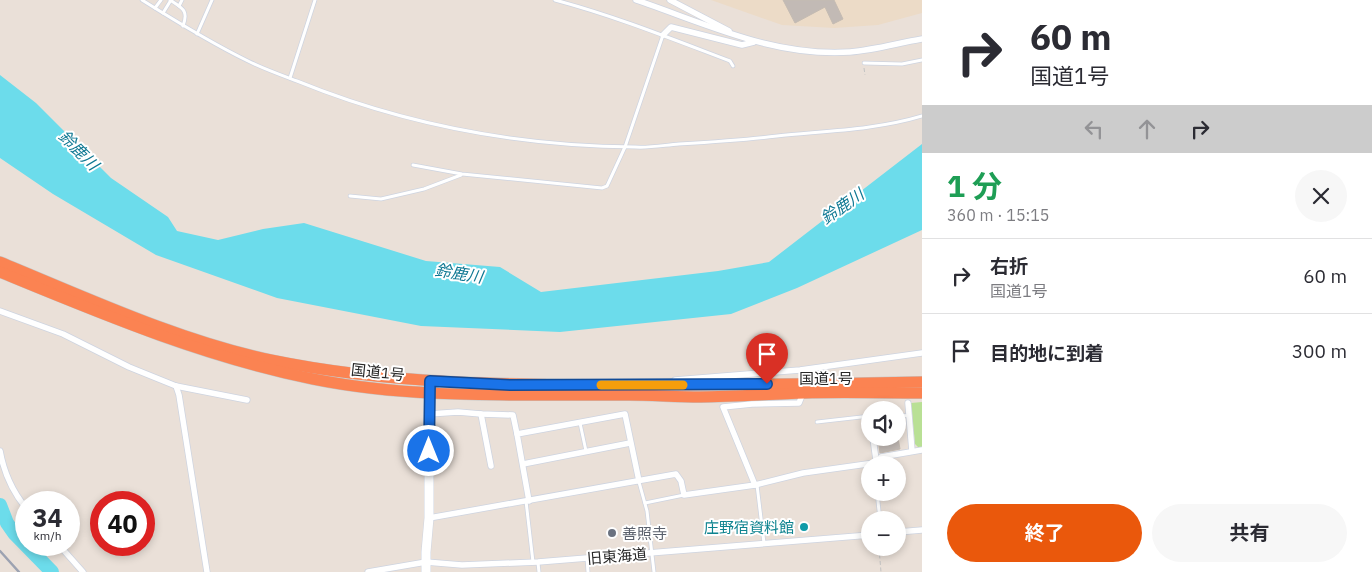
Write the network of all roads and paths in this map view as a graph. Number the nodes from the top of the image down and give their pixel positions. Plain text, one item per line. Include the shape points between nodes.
1 (142, 0) edge
2 (161, 0) edge
3 (170, 0) edge
4 (182, 0) edge
5 (212, 0) edge
6 (315, 0) edge
7 (556, 0) edge
8 (636, 0) edge
9 (670, 0) edge
10 (179, 6) junction
11 (155, 8) junction
12 (163, 14) junction
13 (183, 26) junction
14 (197, 34) junction
15 (730, 35) junction
16 (663, 36) junction
17 (922, 39) edge
18 (756, 42) junction
19 (922, 60) edge
20 (864, 63) joint
21 (733, 66) dead end
22 (865, 75) dead end
23 (290, 78) junction
24 (922, 116) edge
25 (625, 147) junction
26 (413, 165) dead end
27 (462, 174) junction
28 (350, 196) dead end
29 (1, 267) edge
30 (0, 311) edge
31 (922, 353) edge
32 (430, 381) junction
33 (922, 382) edge
34 (620, 385) junction
35 (176, 386) junction
36 (429, 393) junction
37 (803, 393) junction
38 (922, 393) edge
39 (247, 400) dead end
40 (908, 403) dead end
41 (429, 414) junction
42 (480, 414) junction
43 (906, 416) edge
44 (909, 416) junction
45 (861, 417) edge
46 (817, 422) dead end
47 (580, 424) junction
48 (517, 434) junction
49 (630, 443) junction
50 (922, 450) edge
51 (0, 451) edge
52 (912, 451) junction
53 (586, 452) junction
54 (886, 456) edge
55 (523, 464) junction
56 (861, 465) edge
57 (491, 466) dead end
58 (639, 481) junction
59 (756, 485) junction
60 (15, 492) edge
61 (684, 495) junction
62 (528, 501) junction
63 (645, 503) junction
64 (429, 518) junction
65 (922, 530) edge
66 (906, 531) edge
67 (861, 536) edge
68 (764, 544) junction
69 (652, 553) junction
70 (69, 556) edge
71 (880, 556) edge
72 (587, 558) junction
73 (535, 562) junction
74 (423, 563) junction
75 (83, 572) edge
76 (207, 572) edge
77 (368, 572) edge
78 (426, 572) edge
79 (539, 572) edge
80 (588, 572) edge
81 (654, 572) edge
82 (881, 572) edge

1 - 11 lane
2 - 11 lane
3 - 10 lane
3 - 12 lane
4 - 10 lane
5 - 14 lane
6 - 23 lane
7 - 16 lane
8 - 15 street
9 - 15 street via 730,31
10 - 13 lane via 187,16
11 - 12 lane
12 - 13 lane
13 - 14 lane
14 - 23 lane via 249,62
15 - 18 street
16 - 18 street via 671,27 742,45
16 - 21 lane via 730,61
16 - 25 lane
17 - 18 street via 850,52
19 - 20 lane via 902,64
20 - 22 path
23 - 25 lane via 357,104 441,126 532,141
24 - 25 lane via 890,124 738,140
25 - 27 lane via 610,182 602,188
26 - 27 lane
27 - 28 lane via 424,189 388,198
29 - 32 highway, 国道1号 via 232,350 329,370
29 - 36 highway, 国道1号 via 152,333 231,359 347,385
30 - 35 street via 63,334
31 - 34 street via 800,370
32 - 34 highway, 国道1号
32 - 36 street
33 - 34 highway, 国道1号
35 - 39 street
35 - 76 street
36 - 37 highway, 国道1号 via 700,397
36 - 41 street
37 - 38 highway, 国道1号
37 - 59 street via 799,403 723,407
40 - 44 street
41 - 42 street
41 - 64 street
42 - 48 street via 513,415
42 - 57 street
43 - 44 lane
44 - 52 street
45 - 46 lane
47 - 48 street
47 - 49 street via 625,414
47 - 53 lane
48 - 55 street
49 - 53 street
49 - 58 street
50 - 52 street
51 - 60 street via 3,469
52 - 54 street
53 - 55 street
55 - 62 street
56 - 59 street via 803,473
58 - 61 street via 676,474
58 - 62 street
58 - 63 lane
59 - 61 street
59 - 68 lane
61 - 63 lane
62 - 64 street
62 - 73 lane
63 - 69 lane
64 - 74 street
65 - 66 street
67 - 68 street, 旧東海道
68 - 69 street, 旧東海道
69 - 72 street, 旧東海道
69 - 81 lane
70 - 75 street
71 - 82 path
72 - 73 street, 旧東海道
72 - 80 lane
73 - 74 street, 旧東海道
73 - 79 lane
74 - 77 street, 旧東海道
74 - 78 street

